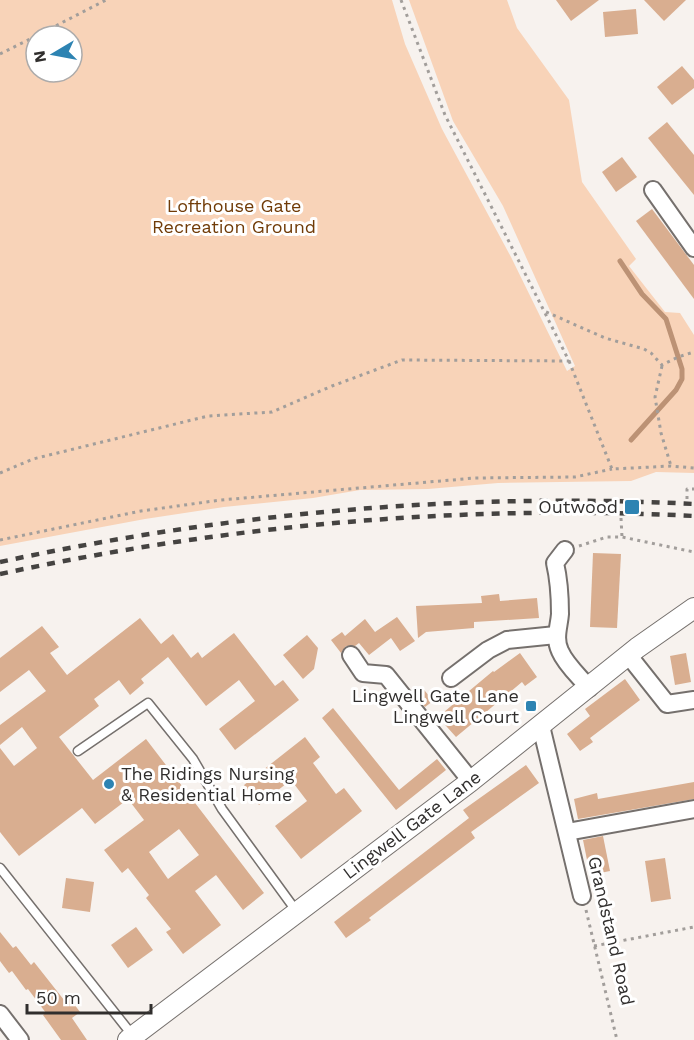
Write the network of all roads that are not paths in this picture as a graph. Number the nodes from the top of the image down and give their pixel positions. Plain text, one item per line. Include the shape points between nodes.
1 (653, 190) dead end
2 (694, 248) edge
3 (565, 550) road end
4 (694, 608) edge
5 (556, 635) junction
6 (351, 655) dead end
7 (629, 656) junction
8 (451, 678) dead end
9 (589, 688) junction
10 (694, 700) edge
11 (541, 726) junction
12 (78, 751) dead end
13 (471, 781) junction
14 (694, 809) edge
15 (567, 832) junction
16 (0, 868) edge
17 (582, 896) road end
18 (297, 912) junction
19 (0, 1014) edge
20 (131, 1038) edge
21 (20, 1040) edge

1 - 2 street
3 - 5 street via 555,564 560,617
4 - 7 street, Lingwell Gate Lane
5 - 8 street via 507,640
5 - 9 street via 565,660
6 - 13 street via 357,678 386,675
7 - 9 street, Lingwell Gate Lane
7 - 10 street via 668,704
9 - 11 street, Lingwell Gate Lane
11 - 13 street, Lingwell Gate Lane
11 - 15 street, Grandstand Road
12 - 18 lane via 148,703 193,759 222,809
13 - 18 street, Lingwell Gate Lane
14 - 15 street
15 - 17 street, Grandstand Road
16 - 20 lane
18 - 20 street, Lingwell Gate Lane
19 - 21 street

